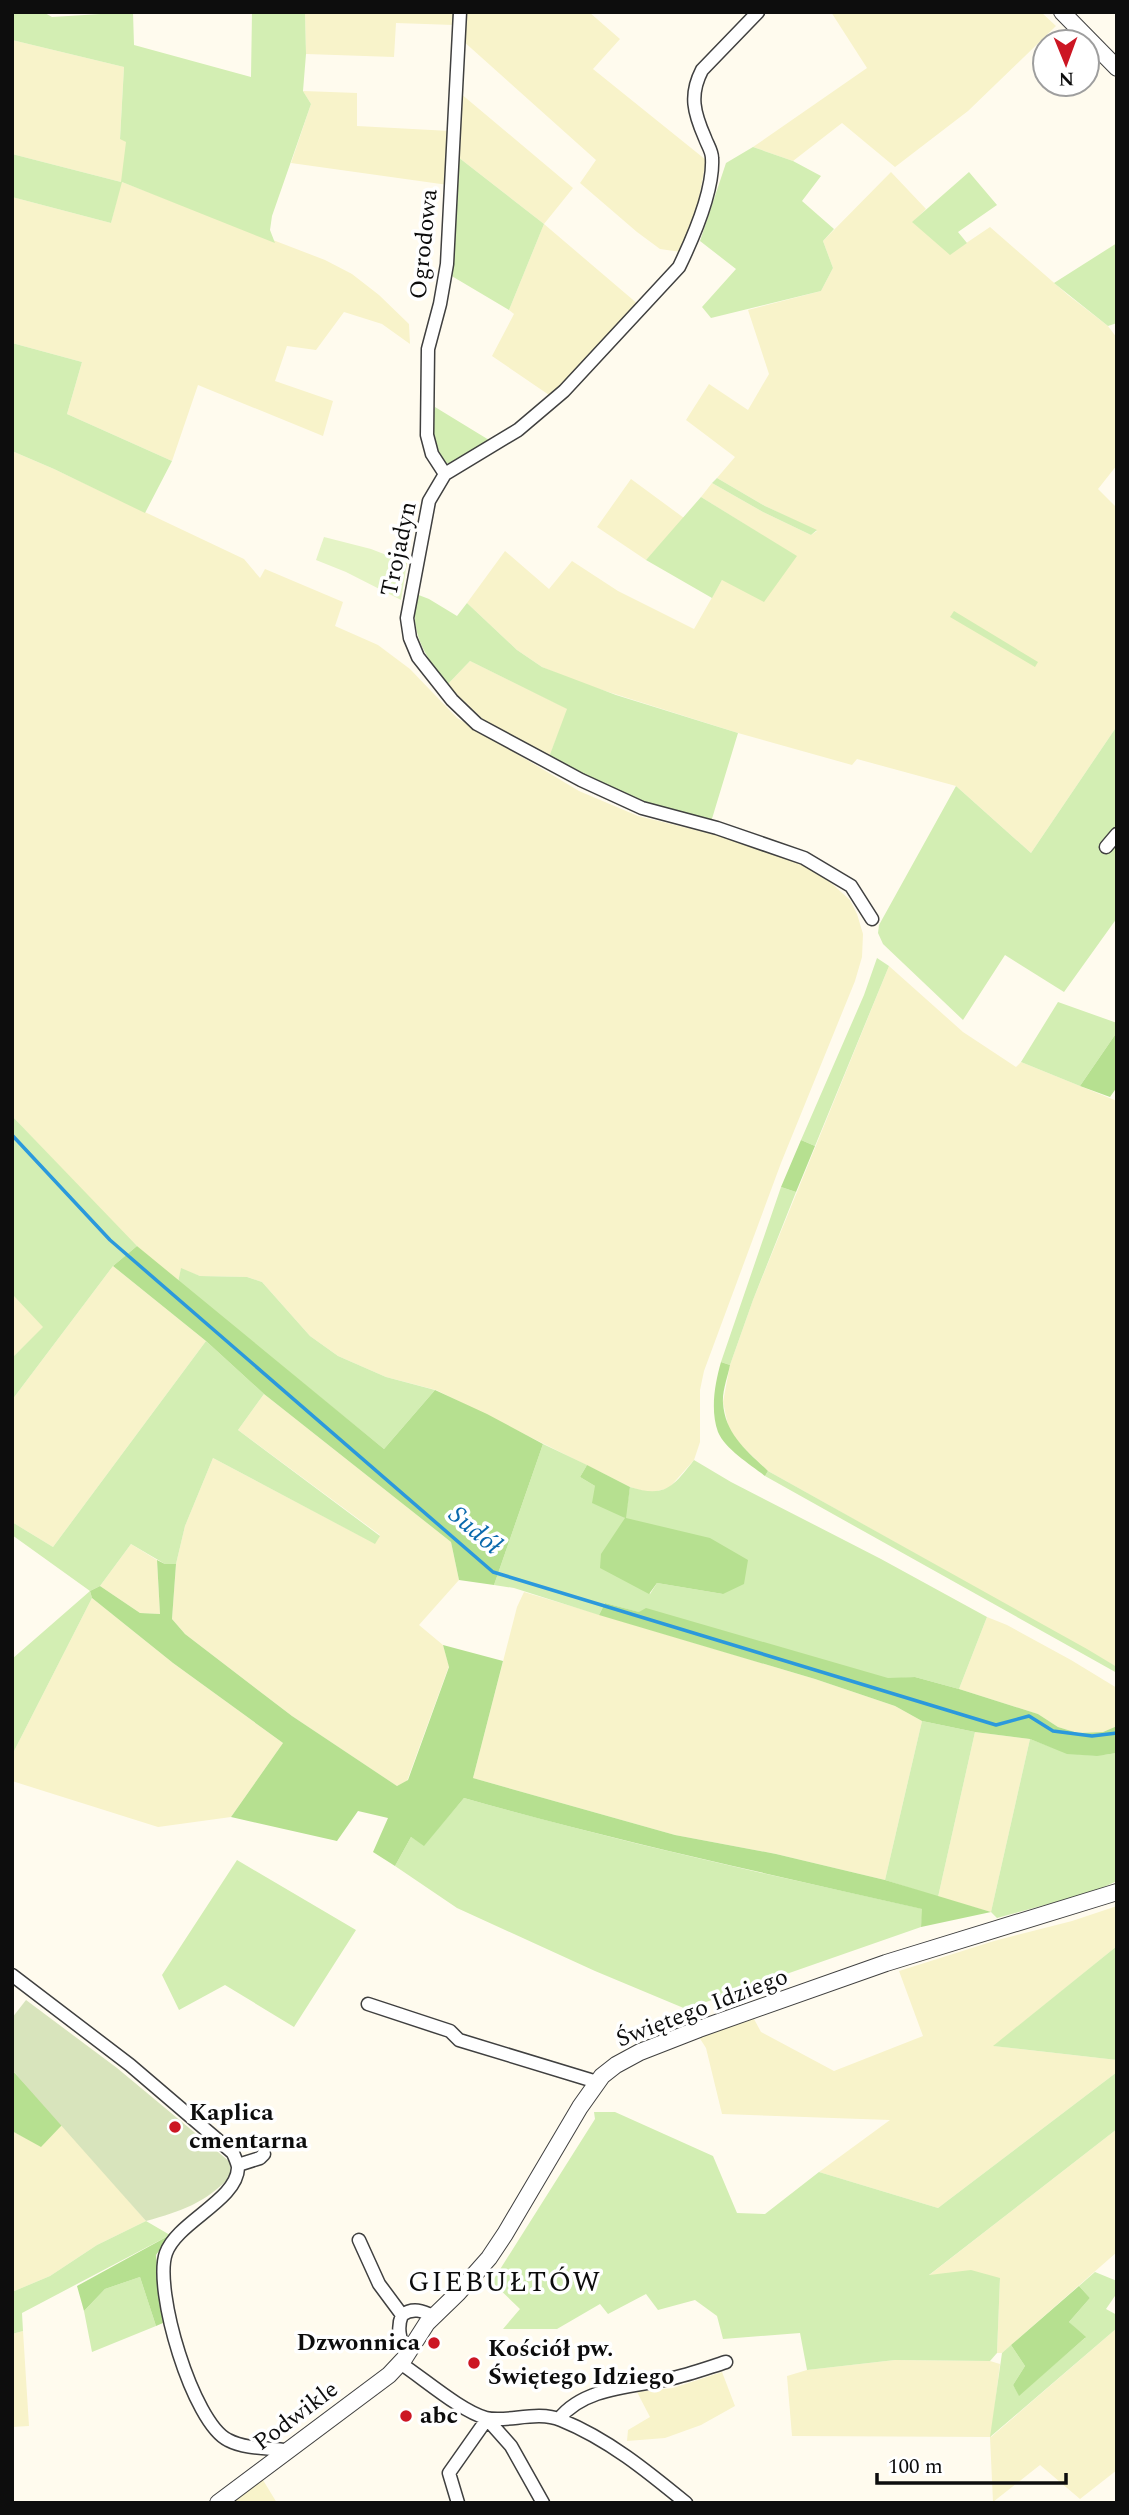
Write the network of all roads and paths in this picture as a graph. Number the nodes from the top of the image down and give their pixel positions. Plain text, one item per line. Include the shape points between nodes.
1 (460, 12) edge
2 (758, 12) edge
3 (1062, 12) edge
4 (1117, 68) edge
5 (445, 474) junction
6 (1117, 834) edge
7 (1107, 847) dead end
8 (872, 919) dead end
9 (1117, 1892) edge
10 (12, 1975) edge
11 (368, 2004) dead end
12 (597, 2082) junction
13 (264, 2154) dead end
14 (238, 2165) junction
15 (359, 2240) dead end
16 (402, 2315) junction
17 (433, 2316) junction
18 (403, 2359) junction
19 (726, 2362) dead end
20 (487, 2419) junction
21 (559, 2419) junction
22 (286, 2450) junction
23 (218, 2503) edge
24 (458, 2503) edge
25 (543, 2503) edge
26 (686, 2503) edge

1 - 5 street, Ogrodowa via 447,264 428,349 427,435
2 - 5 street via 696,82 692,102 712,154 712,174 679,267 564,391 518,430
3 - 4 street
5 - 8 street, Trojadyn via 429,501 407,618 418,657 452,700 487,730 642,808 804,858 851,886
6 - 7 street
9 - 12 street, Świętego Idziego via 886,1963 699,2029 627,2058
10 - 14 street via 130,2065 233,2153
11 - 12 street via 450,2031 459,2040
12 - 17 street, Świętego Idziego via 489,2258
13 - 14 street
14 - 22 street via 234,2181 166,2251 162,2275 185,2372 214,2426 227,2440
15 - 16 street via 379,2284
16 - 17 street via 415,2310
16 - 18 street via 398,2324
17 - 18 street, Świętego Idziego
18 - 20 street via 462,2406
18 - 22 street, Podwikle via 389,2375
19 - 21 street via 671,2379 597,2393
20 - 21 street
20 - 24 street via 449,2473
20 - 25 street via 511,2446
21 - 26 street via 622,2452
22 - 23 street, Podwikle

